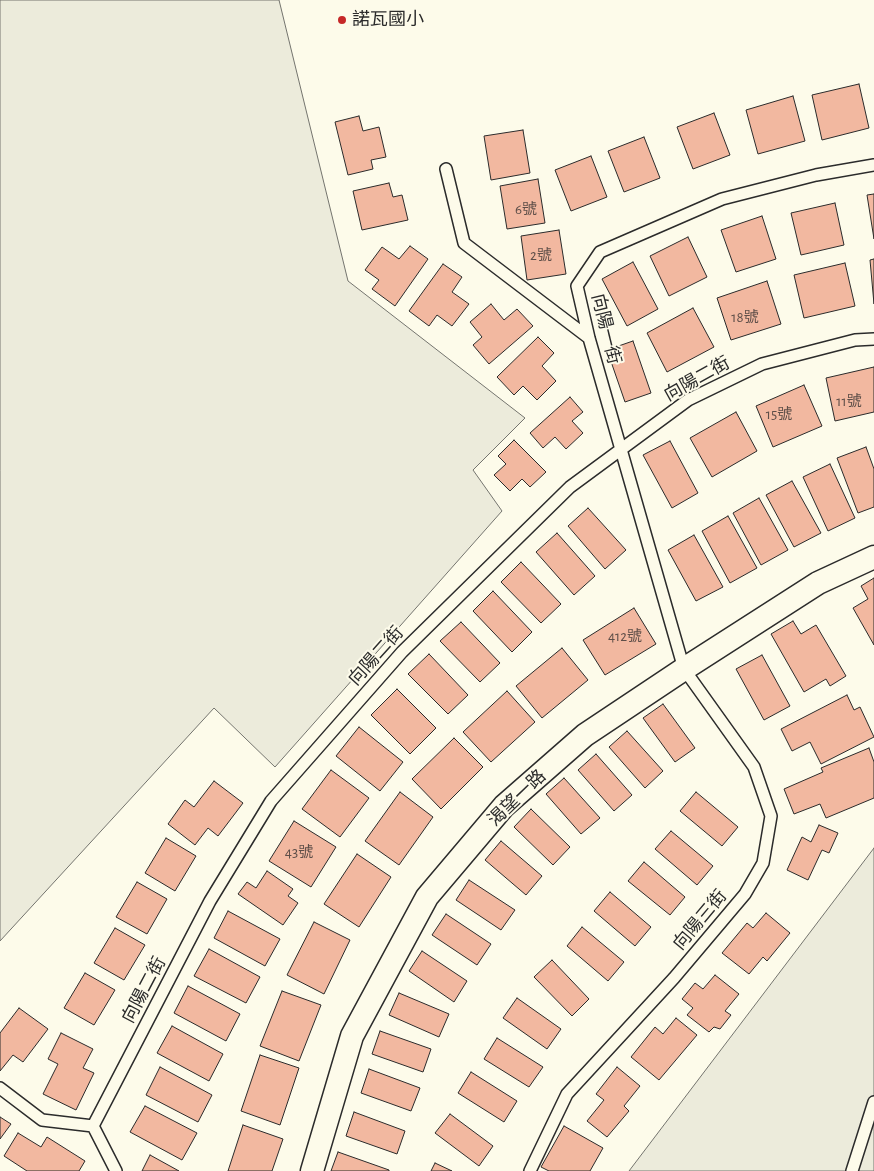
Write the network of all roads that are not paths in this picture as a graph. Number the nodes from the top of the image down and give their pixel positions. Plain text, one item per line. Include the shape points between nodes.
1 (874, 165) edge
2 (446, 169) dead end
3 (589, 338) junction
4 (874, 338) edge
5 (621, 449) junction
6 (874, 557) edge
7 (684, 669) junction
8 (0, 1088) edge
9 (874, 1102) edge
10 (93, 1126) junction
11 (116, 1171) edge
12 (312, 1171) edge
13 (530, 1171) edge
14 (852, 1171) edge

1 - 3 lane, 向陽一街 via 816,175 722,199 600,252 577,286
2 - 3 lane via 464,242
3 - 5 lane, 向陽一街
4 - 5 lane, 向陽二街 via 762,364 688,400
5 - 7 lane, 向陽一街
5 - 10 lane, 向陽二街 via 570,487 402,652 271,801 210,901
6 - 7 street, 渴望一路 via 818,583
7 - 12 street, 渴望一路 via 584,735 504,806 427,897 352,1036
7 - 13 lane, 向陽三街 via 754,766 771,816 763,863 745,894 674,978 567,1094
8 - 10 lane via 42,1120
9 - 14 lane
10 - 11 lane

